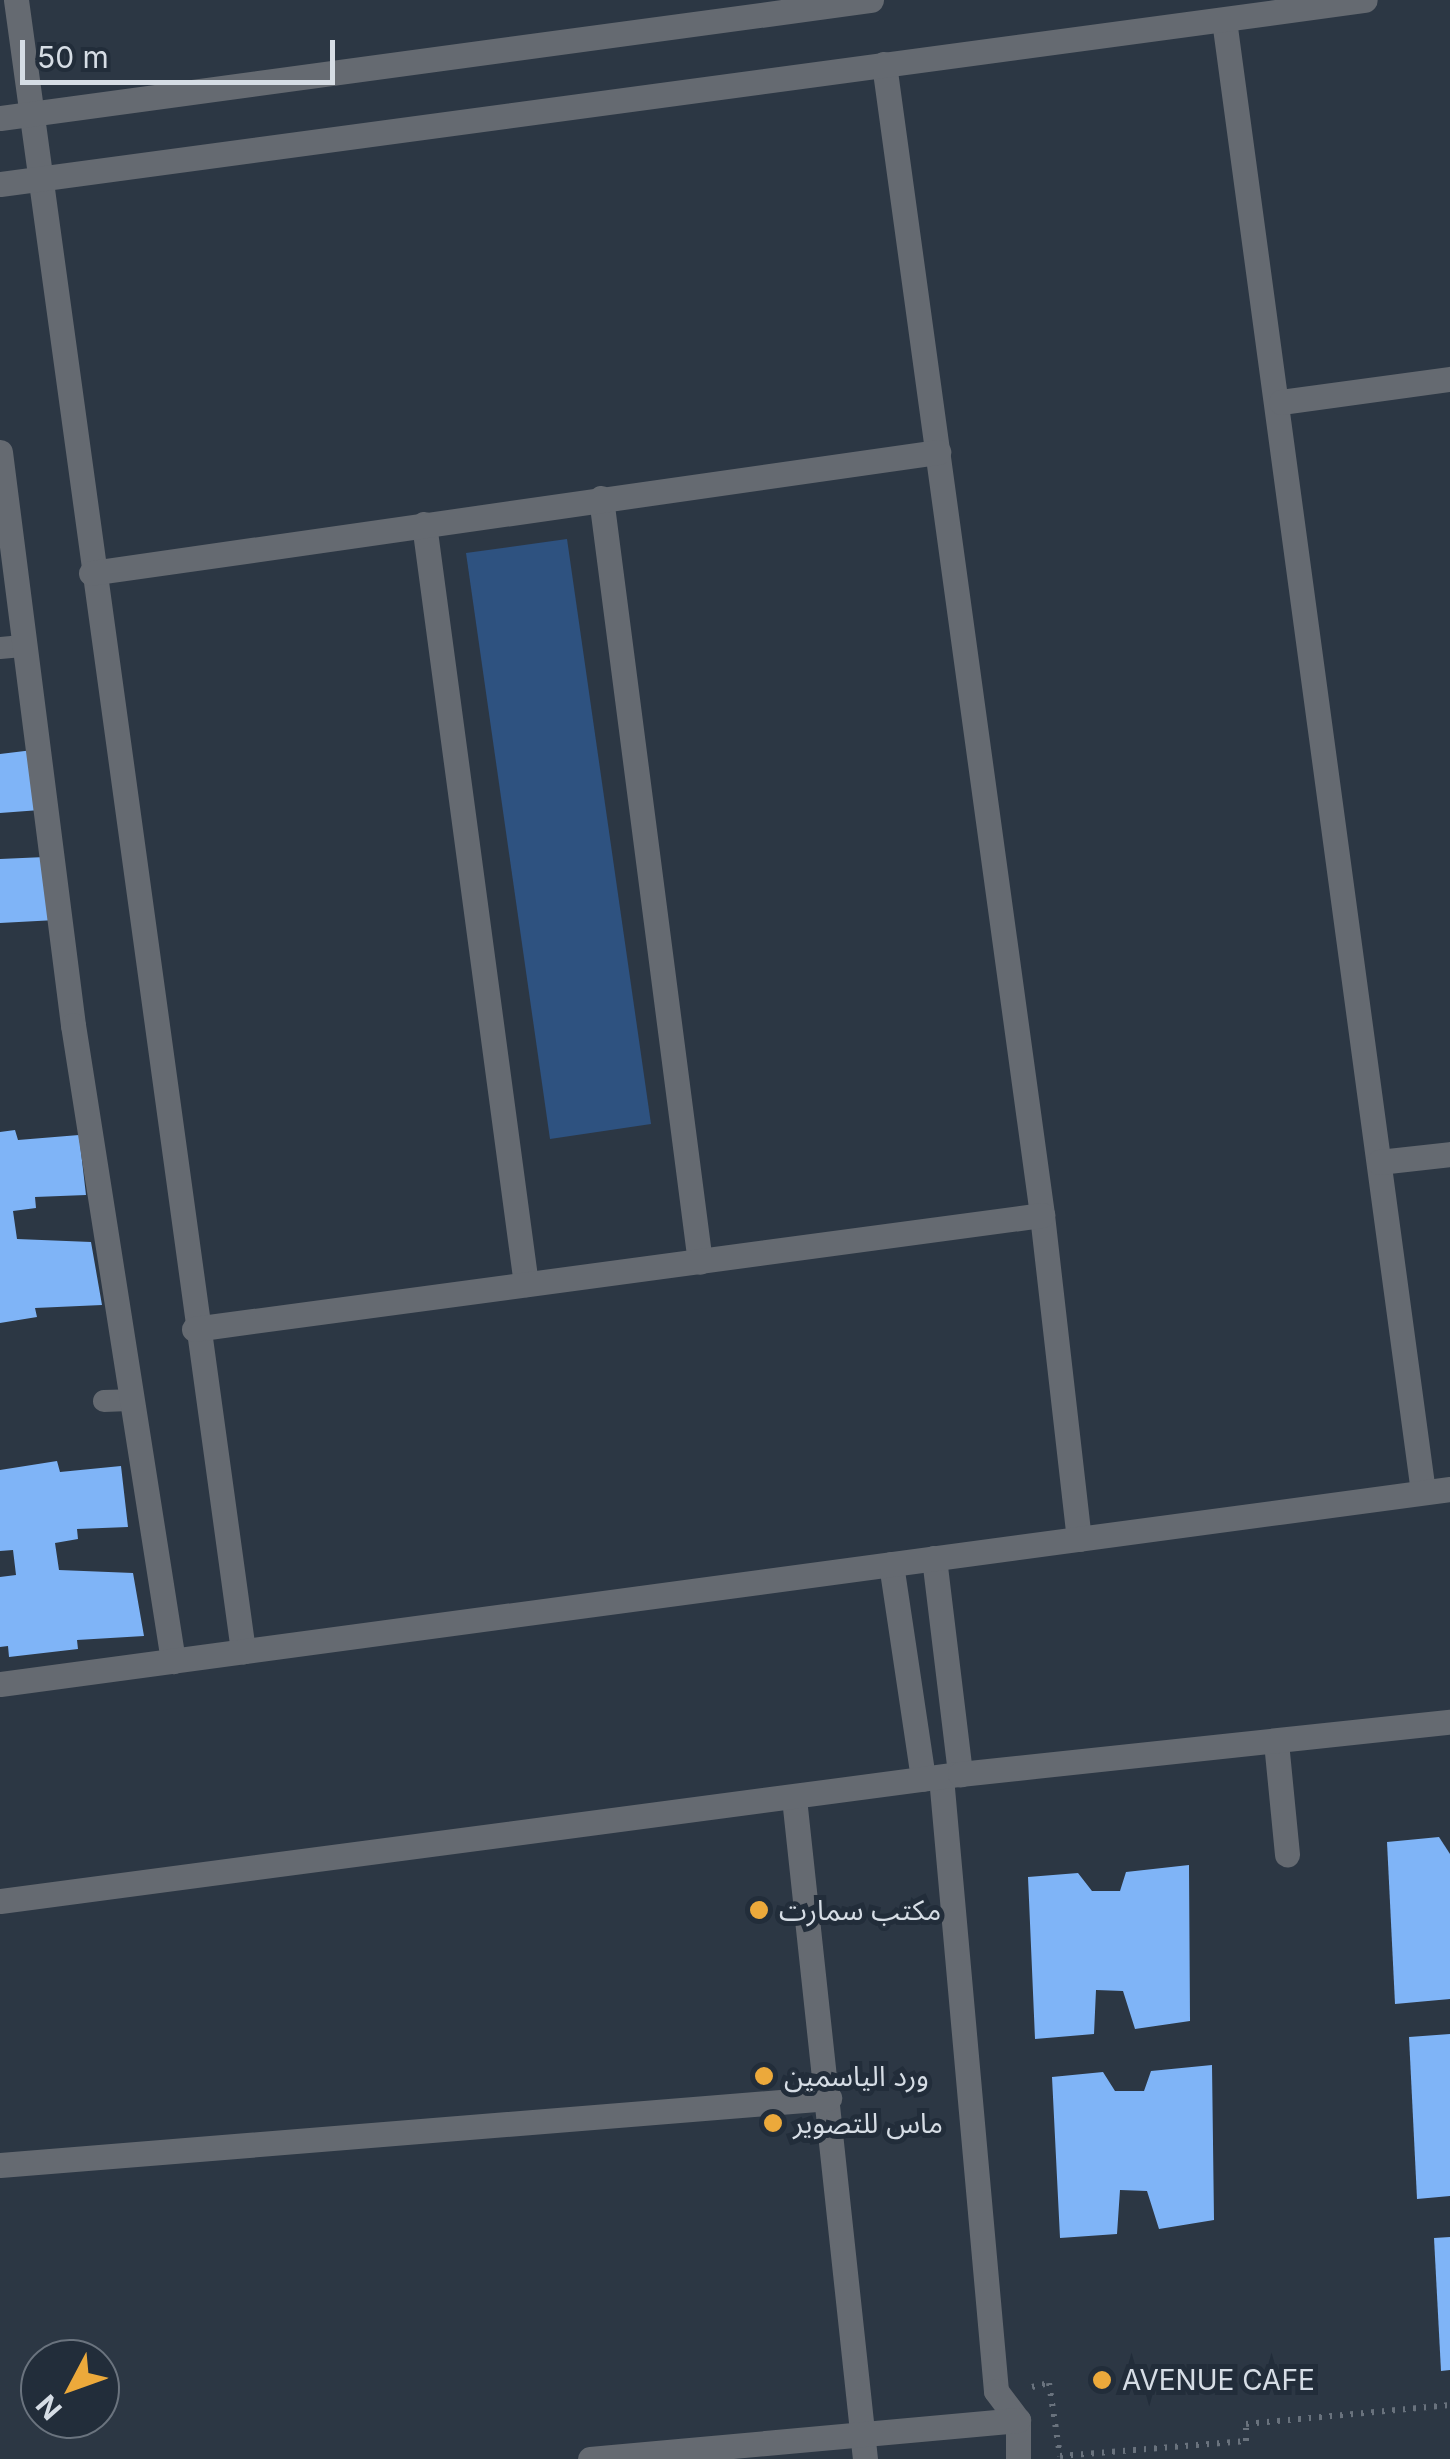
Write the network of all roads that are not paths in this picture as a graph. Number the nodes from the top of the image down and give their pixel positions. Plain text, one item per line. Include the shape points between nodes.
1 (16, 0) edge
2 (872, 0) edge
3 (1364, 0) edge
4 (1224, 20) junction
5 (884, 64) junction
6 (30, 112) junction
7 (0, 118) edge
8 (41, 179) junction
9 (0, 184) edge
10 (1450, 380) edge
11 (1281, 402) junction
12 (0, 452) edge
13 (938, 452) junction
14 (601, 498) junction
15 (424, 524) junction
16 (91, 573) junction
17 (12, 647) edge
18 (1450, 1154) edge
19 (1379, 1162) junction
20 (1042, 1215) junction
21 (700, 1262) junction
22 (526, 1284) junction
23 (194, 1329) junction
24 (1450, 1489) edge
25 (1423, 1492) junction
26 (1079, 1539) junction
27 (934, 1558) junction
28 (892, 1564) junction
29 (243, 1651) junction
30 (173, 1661) junction
31 (0, 1684) edge
32 (1450, 1722) edge
33 (1276, 1742) junction
34 (941, 1777) junction
35 (794, 1798) junction
36 (1288, 1854) dead end
37 (0, 1901) edge
38 (829, 2098) junction
39 (0, 2165) edge
40 (1018, 2420) junction
41 (863, 2447) edge
42 (590, 2459) edge
43 (1018, 2459) edge

1 - 6 street
2 - 6 street
3 - 4 street
4 - 5 street
4 - 11 street
5 - 8 street
5 - 13 street
6 - 7 street
6 - 8 street
8 - 9 street
8 - 16 street
10 - 11 street
11 - 19 street
12 - 17 street
13 - 14 street
13 - 20 street
14 - 15 street
14 - 21 street
15 - 16 street
15 - 22 street
16 - 23 street
17 - 30 street via 116,1400
18 - 19 street
19 - 25 street
20 - 21 street
20 - 26 street
21 - 22 street
22 - 23 street
23 - 29 street
24 - 25 street
25 - 26 street
26 - 27 street
27 - 28 street
27 - 34 street
28 - 29 street
28 - 34 street
29 - 30 street
30 - 31 street
32 - 33 street
33 - 34 street
33 - 36 street
34 - 35 street
34 - 40 street via 996,2391
35 - 37 street
35 - 38 street
38 - 39 street
38 - 41 street
40 - 41 street
40 - 43 street
41 - 42 street

